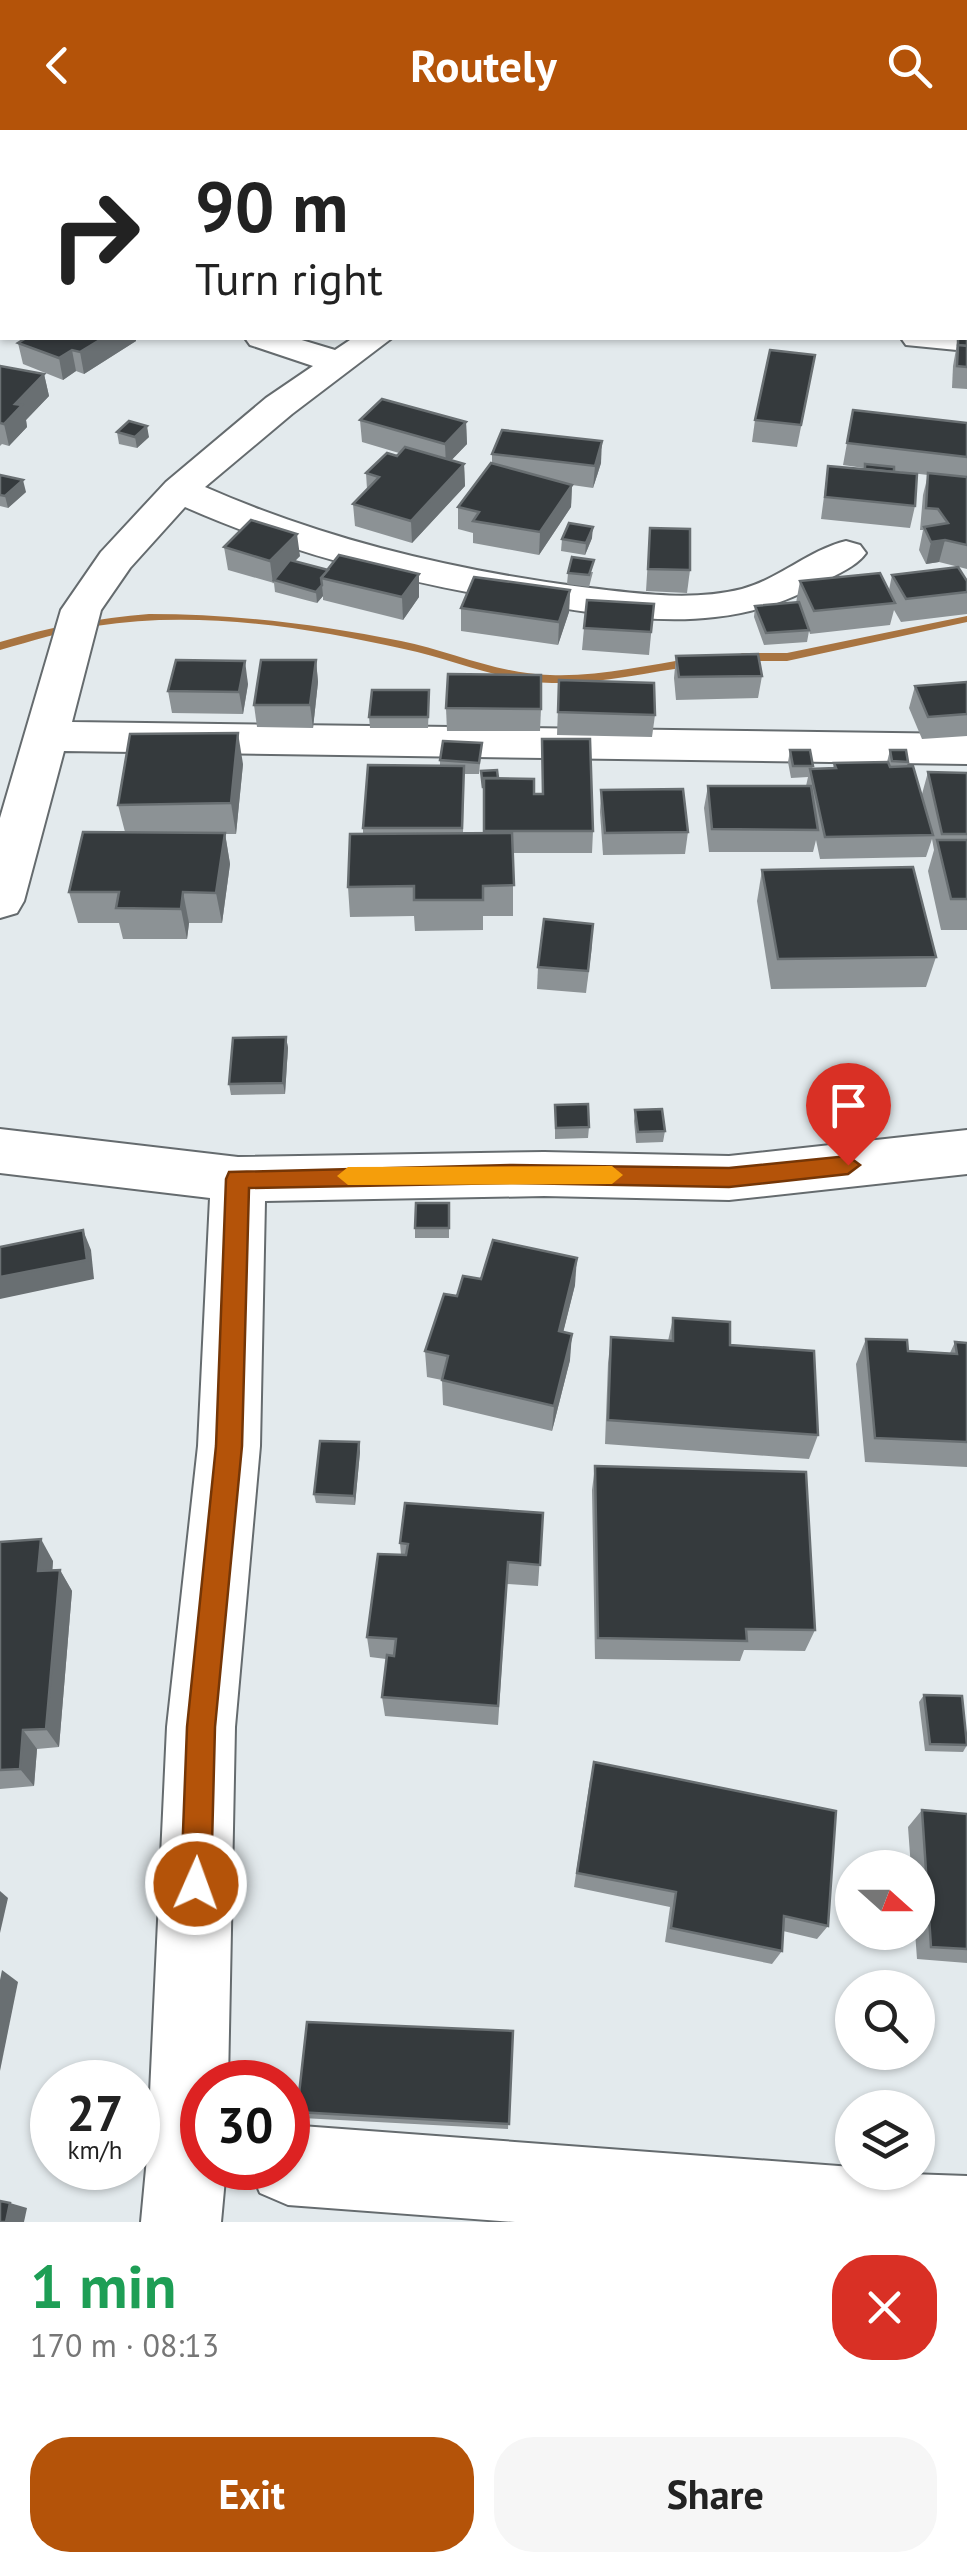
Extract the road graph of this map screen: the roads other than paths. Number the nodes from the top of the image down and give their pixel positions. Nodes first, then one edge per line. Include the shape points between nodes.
1 (268, 340) edge
2 (372, 340) edge
3 (336, 362) junction
4 (180, 490) junction
5 (846, 552) dead end
6 (48, 736) junction
7 (967, 749) edge
8 (0, 901) edge
9 (0, 1151) edge
10 (967, 1152) edge
11 (238, 1179) junction
12 (193, 2060) edge
13 (310, 2167) edge
14 (967, 2216) edge

1 - 3 street
2 - 3 street
3 - 4 street
4 - 5 street via 238,518 409,569 639,607 746,601
4 - 6 street via 115,560 77,627
6 - 7 street
6 - 8 street
9 - 11 street
10 - 11 street via 729,1178
11 - 12 street via 229,1446 201,1727
13 - 14 street

